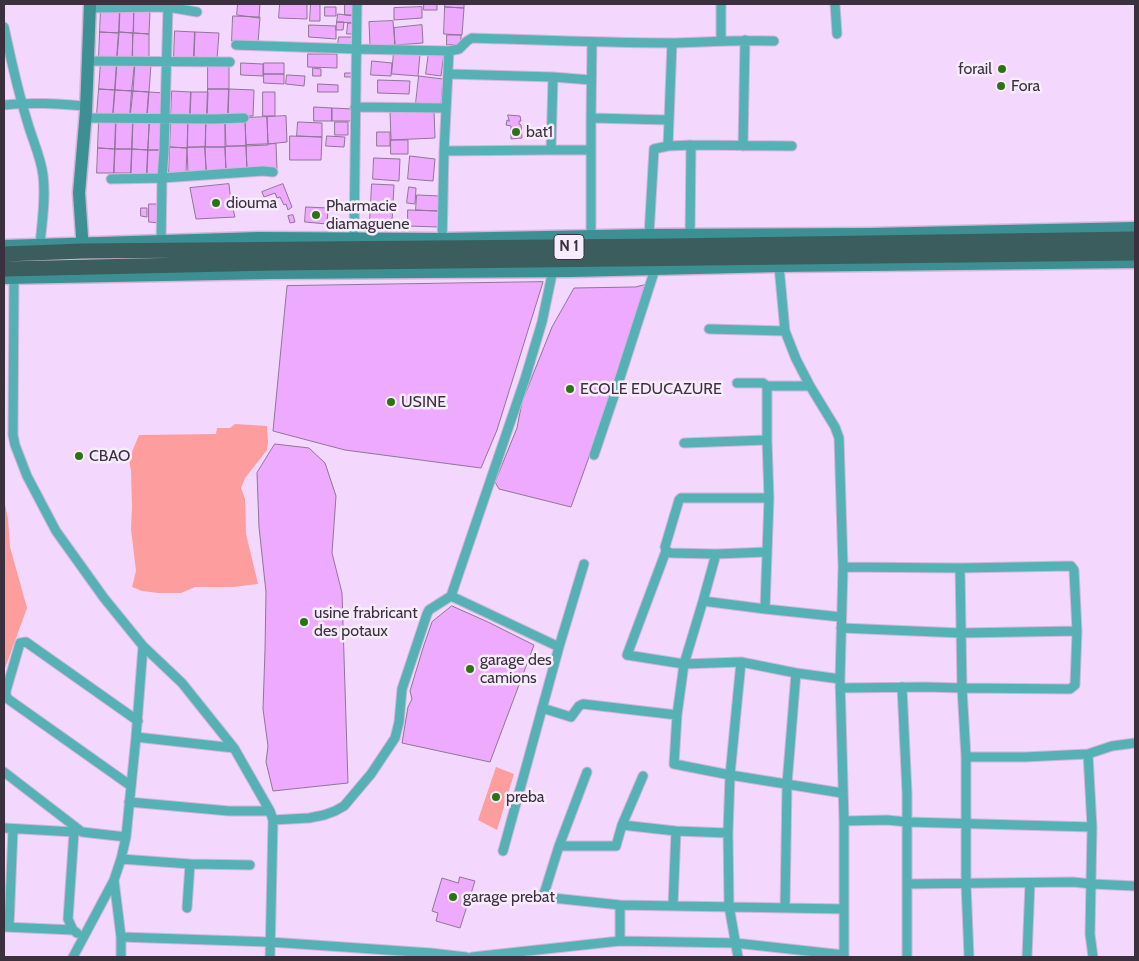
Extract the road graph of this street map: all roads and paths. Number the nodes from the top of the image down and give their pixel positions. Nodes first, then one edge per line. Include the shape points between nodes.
1 (357, 4) edge
2 (721, 4) edge
3 (835, 4) edge
4 (90, 6) edge
5 (168, 7) junction
6 (197, 12) dead end
7 (4, 27) edge
8 (837, 34) dead end
9 (745, 40) junction
10 (721, 41) junction
11 (774, 41) dead end
12 (592, 42) junction
13 (672, 43) junction
14 (236, 45) dead end
15 (356, 49) junction
16 (449, 51) junction
17 (88, 60) junction
18 (166, 62) junction
19 (230, 62) dead end
20 (448, 74) junction
21 (553, 77) junction
22 (591, 80) junction
23 (22, 103) junction
24 (4, 106) edge
25 (356, 107) junction
26 (446, 108) junction
27 (85, 112) junction
28 (244, 118) dead end
29 (590, 118) junction
30 (165, 119) junction
31 (669, 120) junction
32 (691, 145) junction
33 (668, 146) junction
34 (743, 146) junction
35 (792, 146) dead end
36 (551, 150) junction
37 (591, 150) junction
38 (444, 151) junction
39 (273, 172) dead end
40 (162, 178) junction
41 (111, 180) dead end
42 (1135, 228) edge
43 (649, 235) junction
44 (690, 235) junction
45 (591, 236) junction
46 (1135, 238) edge
47 (354, 239) junction
48 (442, 243) junction
49 (40, 244) junction
50 (4, 246) edge
51 (161, 246) junction
52 (1135, 253) edge
53 (4, 254) edge
54 (83, 259) junction
55 (1135, 262) edge
56 (554, 265) junction
57 (779, 266) junction
58 (655, 269) junction
59 (9, 273) edge
60 (709, 329) dead end
61 (785, 331) junction
62 (737, 382) dead end
63 (767, 386) junction
64 (810, 386) junction
65 (767, 440) junction
66 (684, 443) dead end
67 (594, 455) dead end
68 (769, 498) junction
69 (666, 551) junction
70 (767, 552) junction
71 (716, 554) junction
72 (584, 564) dead end
73 (843, 567) junction
74 (960, 568) junction
75 (451, 596) junction
76 (703, 601) junction
77 (765, 609) junction
78 (841, 616) junction
79 (841, 628) junction
80 (1077, 631) junction
81 (961, 633) junction
82 (143, 646) junction
83 (559, 647) junction
84 (741, 662) junction
85 (684, 664) junction
86 (796, 673) junction
87 (840, 684) junction
88 (902, 687) junction
89 (962, 688) junction
90 (542, 708) junction
91 (676, 715) junction
92 (138, 721) junction
93 (136, 737) junction
94 (1135, 744) edge
95 (234, 748) junction
96 (1088, 754) junction
97 (966, 757) junction
98 (4, 772) edge
99 (587, 772) dead end
100 (730, 775) junction
101 (643, 776) dead end
102 (787, 784) junction
103 (131, 786) junction
104 (842, 793) junction
105 (129, 802) junction
106 (270, 810) junction
107 (272, 820) junction
108 (844, 821) junction
109 (907, 822) junction
110 (966, 824) junction
111 (622, 825) junction
112 (1092, 827) junction
113 (8, 828) edge
114 (676, 831) junction
115 (78, 832) junction
116 (728, 833) junction
117 (126, 837) junction
118 (559, 846) junction
119 (503, 850) dead end
120 (121, 859) junction
121 (190, 864) junction
122 (250, 865) dead end
123 (114, 880) junction
124 (1030, 883) junction
125 (908, 884) junction
126 (966, 884) junction
127 (1092, 884) junction
128 (1135, 886) edge
129 (620, 905) junction
130 (673, 905) junction
131 (729, 906) junction
132 (187, 908) dead end
133 (784, 908) junction
134 (844, 909) junction
135 (6, 927) edge
136 (73, 930) junction
137 (121, 937) junction
138 (83, 938) junction
139 (620, 940) junction
140 (270, 942) junction
141 (735, 943) junction
142 (844, 956) edge
143 (73, 957) edge
144 (121, 957) edge
145 (270, 957) edge
146 (466, 957) edge
147 (472, 957) edge
148 (738, 957) edge
149 (908, 957) edge
150 (969, 957) edge
151 (1027, 957) edge
152 (1093, 957) edge

1 - 15 street
2 - 10 street
3 - 8 street
4 - 5 street
4 - 17 street
5 - 6 street
5 - 18 street
7 - 23 street
9 - 10 street
9 - 11 street
9 - 34 street
10 - 13 street
12 - 13 street
12 - 16 street via 472,38 459,50
12 - 22 street
13 - 31 street
14 - 15 street
15 - 16 street
15 - 25 street
16 - 20 street
17 - 18 street
17 - 27 street
18 - 19 street
18 - 30 street
20 - 21 street
20 - 26 street
21 - 22 street
21 - 36 street
22 - 29 street
23 - 24 street
23 - 27 street
23 - 49 street via 42,164 45,188
25 - 26 street
25 - 47 street
26 - 38 street
27 - 30 street
27 - 54 street via 79,194
28 - 30 street
29 - 31 street
29 - 37 street
30 - 40 street
31 - 33 street
32 - 33 street
32 - 34 street
32 - 44 street
33 - 43 street via 653,151
34 - 35 street
36 - 37 street
36 - 38 street
37 - 45 street
38 - 48 street
39 - 40 street
40 - 41 street
40 - 51 street
42 - 44 street
43 - 44 street
43 - 45 street
45 - 48 street
46 - 48 highway, N 1 via 679,246
47 - 48 street
47 - 51 street via 259,238
48 - 51 highway, N 1
49 - 50 street
49 - 54 street
51 - 54 highway, N 1
52 - 56 highway, N 1
53 - 54 highway, N 1
54 - 56 highway, N 1 via 179,270
54 - 59 highway, N 1
55 - 57 street
56 - 58 street
56 - 75 street via 525,379
57 - 58 street
57 - 61 street
58 - 67 street
59 - 82 street via 15,445 27,476 56,531
60 - 61 street
61 - 64 street
62 - 63 street via 764,383
63 - 64 street
63 - 65 street
64 - 73 street via 839,438
65 - 66 street
65 - 68 street
68 - 69 street via 681,498
68 - 70 street
69 - 71 street
69 - 85 street via 627,655
70 - 71 street
70 - 77 street
71 - 76 street
72 - 83 street
73 - 74 street
73 - 78 street
74 - 80 street via 1071,566 1074,570
74 - 81 street
75 - 83 street
75 - 107 street via 427,614 402,689 395,738 371,774 344,806 335,811 309,818
76 - 77 street
76 - 85 street
77 - 78 street
78 - 79 street
79 - 81 street
79 - 87 street
80 - 81 street
80 - 89 street via 1075,685 1070,689
81 - 89 street
82 - 92 street
82 - 95 street via 182,683
83 - 90 street
84 - 85 street
84 - 86 street
84 - 100 street
85 - 91 street
86 - 87 street
86 - 102 street
87 - 88 street
87 - 104 street
88 - 89 street
88 - 109 street
89 - 97 street
90 - 91 street via 571,718 583,704
90 - 119 street
91 - 100 street via 674,764
92 - 93 street
92 - 103 street via 26,642 20,643 6,691 8,699
93 - 95 street
93 - 103 street
94 - 96 street via 1112,746
95 - 106 street
96 - 97 street
96 - 112 street
97 - 110 street
98 - 115 street
99 - 118 street
100 - 102 street
100 - 116 street
101 - 111 street
102 - 104 street
102 - 133 street
103 - 105 street
104 - 108 street
105 - 106 street
105 - 117 street
106 - 107 street
107 - 140 street
108 - 109 street
108 - 134 street
109 - 110 street
109 - 125 street
110 - 112 street
110 - 126 street
111 - 114 street
111 - 118 street via 616,846
112 - 127 street
113 - 115 street
113 - 135 street
114 - 116 street
114 - 130 street
115 - 117 street
115 - 136 street via 68,919
116 - 131 street
117 - 120 street
118 - 129 street via 543,897
120 - 121 street
120 - 123 street
121 - 122 street
121 - 132 street
123 - 137 street
123 - 138 street
124 - 126 street
124 - 127 street
124 - 151 street
125 - 126 street
125 - 149 street
126 - 150 street
127 - 128 street
127 - 152 street via 1090,934
129 - 130 street
129 - 139 street
130 - 131 street
131 - 133 street
131 - 141 street
133 - 134 street
134 - 142 street
135 - 136 street
136 - 138 street
137 - 140 street
137 - 144 street
138 - 143 street
139 - 141 street
139 - 147 street
140 - 145 street
140 - 146 street
141 - 142 street
141 - 148 street

